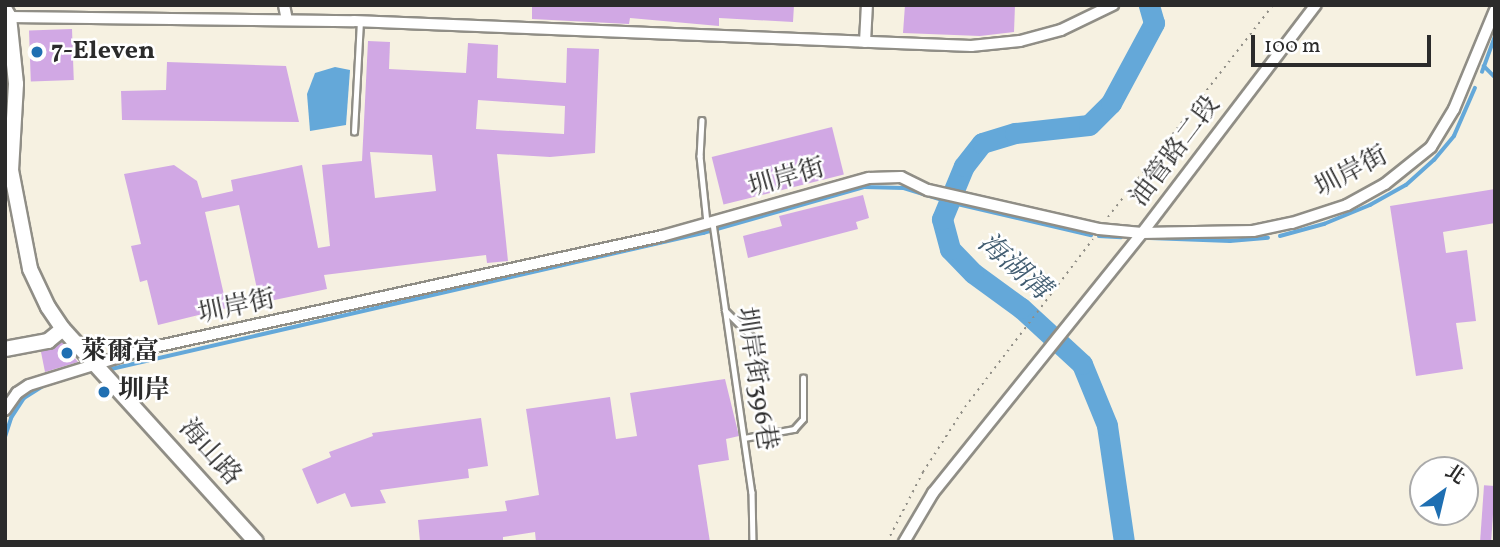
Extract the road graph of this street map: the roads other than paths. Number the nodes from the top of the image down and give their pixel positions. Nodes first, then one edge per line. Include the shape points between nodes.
1 (284, 5) edge
2 (867, 5) edge
3 (1113, 5) edge
4 (1316, 5) edge
5 (1495, 10) edge
6 (7, 14) edge
7 (287, 20) junction
8 (360, 21) junction
9 (866, 42) junction
10 (702, 120) dead end
11 (354, 132) dead end
12 (711, 223) junction
13 (1142, 233) junction
14 (724, 309) junction
15 (62, 329) junction
16 (757, 342) dead end
17 (5, 349) edge
18 (98, 365) junction
19 (803, 379) dead end
20 (5, 410) edge
21 (744, 438) junction
22 (256, 542) edge
23 (753, 542) edge
24 (904, 542) edge

1 - 7 street
2 - 9 street
3 - 9 street via 1061,30 1020,41 971,46
4 - 13 street, 油管路二段
5 - 13 street, 圳岸街 via 1443,130 1431,147 1385,184 1347,205 1253,231
6 - 7 street
6 - 15 main road, 海山路 via 16,84 12,170 22,237 30,269
7 - 8 street
8 - 9 street
8 - 11 lane
10 - 12 lane, 圳岸街396巷 via 700,156
12 - 13 street, 圳岸街 via 869,178 901,177 928,190 973,201 1099,229
12 - 14 lane, 圳岸街396巷
12 - 18 street, 圳岸街 via 145,349
13 - 24 street, 油管路二段 via 933,493
14 - 16 lane
14 - 21 lane, 圳岸街396巷
15 - 17 main road via 48,341
15 - 18 main road, 海山路
18 - 20 street, 圳岸街 via 29,384
18 - 22 main road, 海山路
19 - 21 lane via 803,419 794,429
21 - 23 lane, 圳岸街396巷

